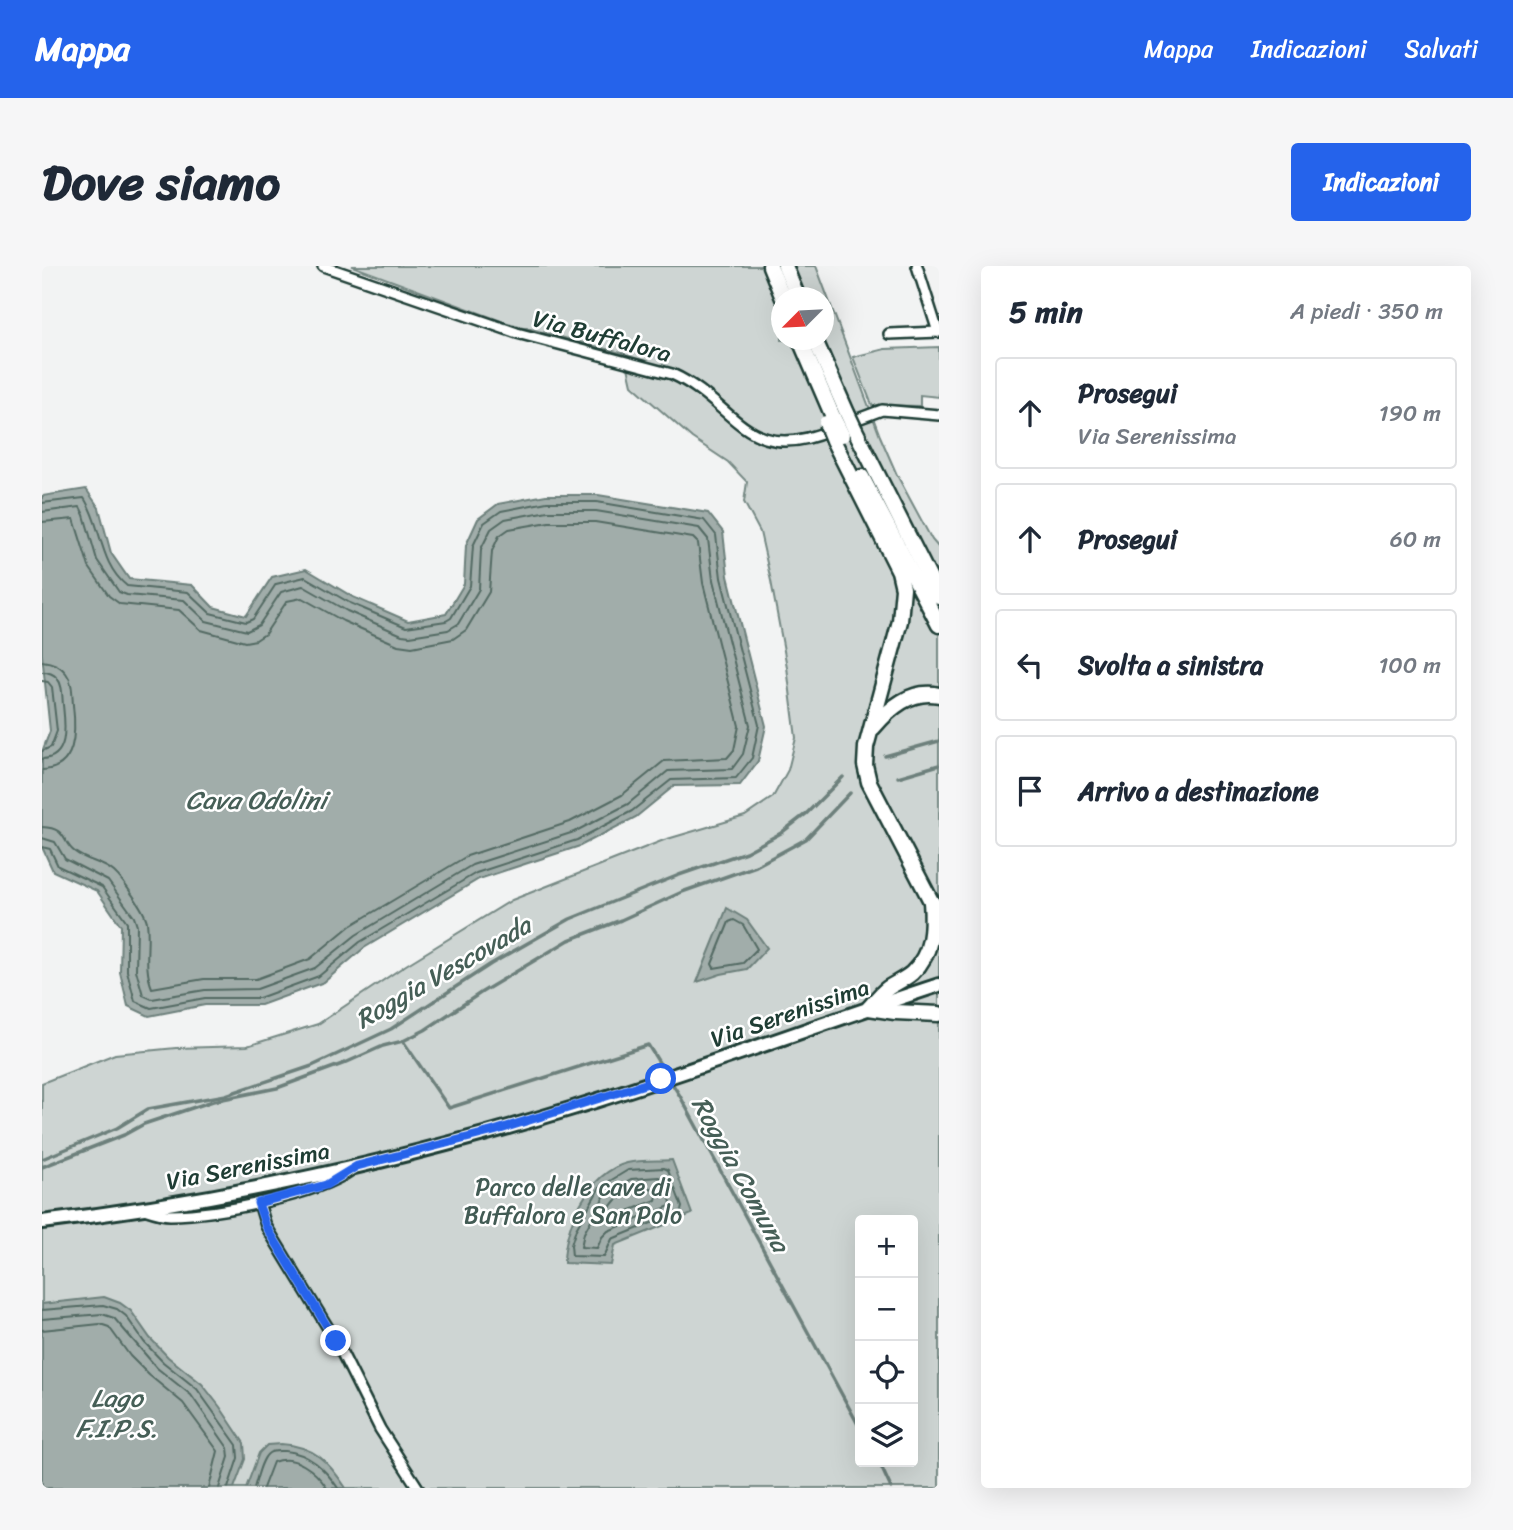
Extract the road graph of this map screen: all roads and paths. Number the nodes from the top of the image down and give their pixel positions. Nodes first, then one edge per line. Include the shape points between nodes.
1 (323, 266) edge
2 (770, 266) edge
3 (785, 266) edge
4 (918, 266) edge
5 (779, 287) edge
6 (794, 287) edge
7 (939, 332) edge
8 (889, 334) dead end
9 (804, 350) edge
10 (818, 350) edge
11 (939, 415) edge
12 (836, 418) junction
13 (843, 435) junction
14 (867, 457) junction
15 (939, 575) edge
16 (939, 597) edge
17 (939, 625) edge
18 (939, 695) edge
19 (870, 732) junction
20 (935, 906) edge
21 (939, 985) edge
22 (869, 1008) junction
23 (939, 1014) edge
24 (357, 1166) junction
25 (258, 1203) junction
26 (141, 1208) junction
27 (42, 1222) edge
28 (418, 1488) edge

1 - 11 street, Via Buffalora via 517,333 672,374 752,433 774,441 811,439 882,410
2 - 5 highway
3 - 6 highway
4 - 7 street
7 - 8 street
9 - 12 highway
10 - 12 highway
12 - 13 highway, bridge
13 - 14 highway
13 - 17 highway
13 - 19 highway via 903,588 900,621
14 - 15 highway via 893,490
14 - 16 highway
18 - 19 highway via 900,702
19 - 20 highway via 865,765 869,782
20 - 22 highway via 930,945 922,960
21 - 22 main road, Via Serenissima
22 - 23 highway
22 - 24 main road, Via Serenissima via 574,1108
24 - 25 street via 326,1185
24 - 26 main road, Via Serenissima
25 - 26 street via 170,1214
25 - 28 street via 266,1226
26 - 27 main road, Via Serenissima

